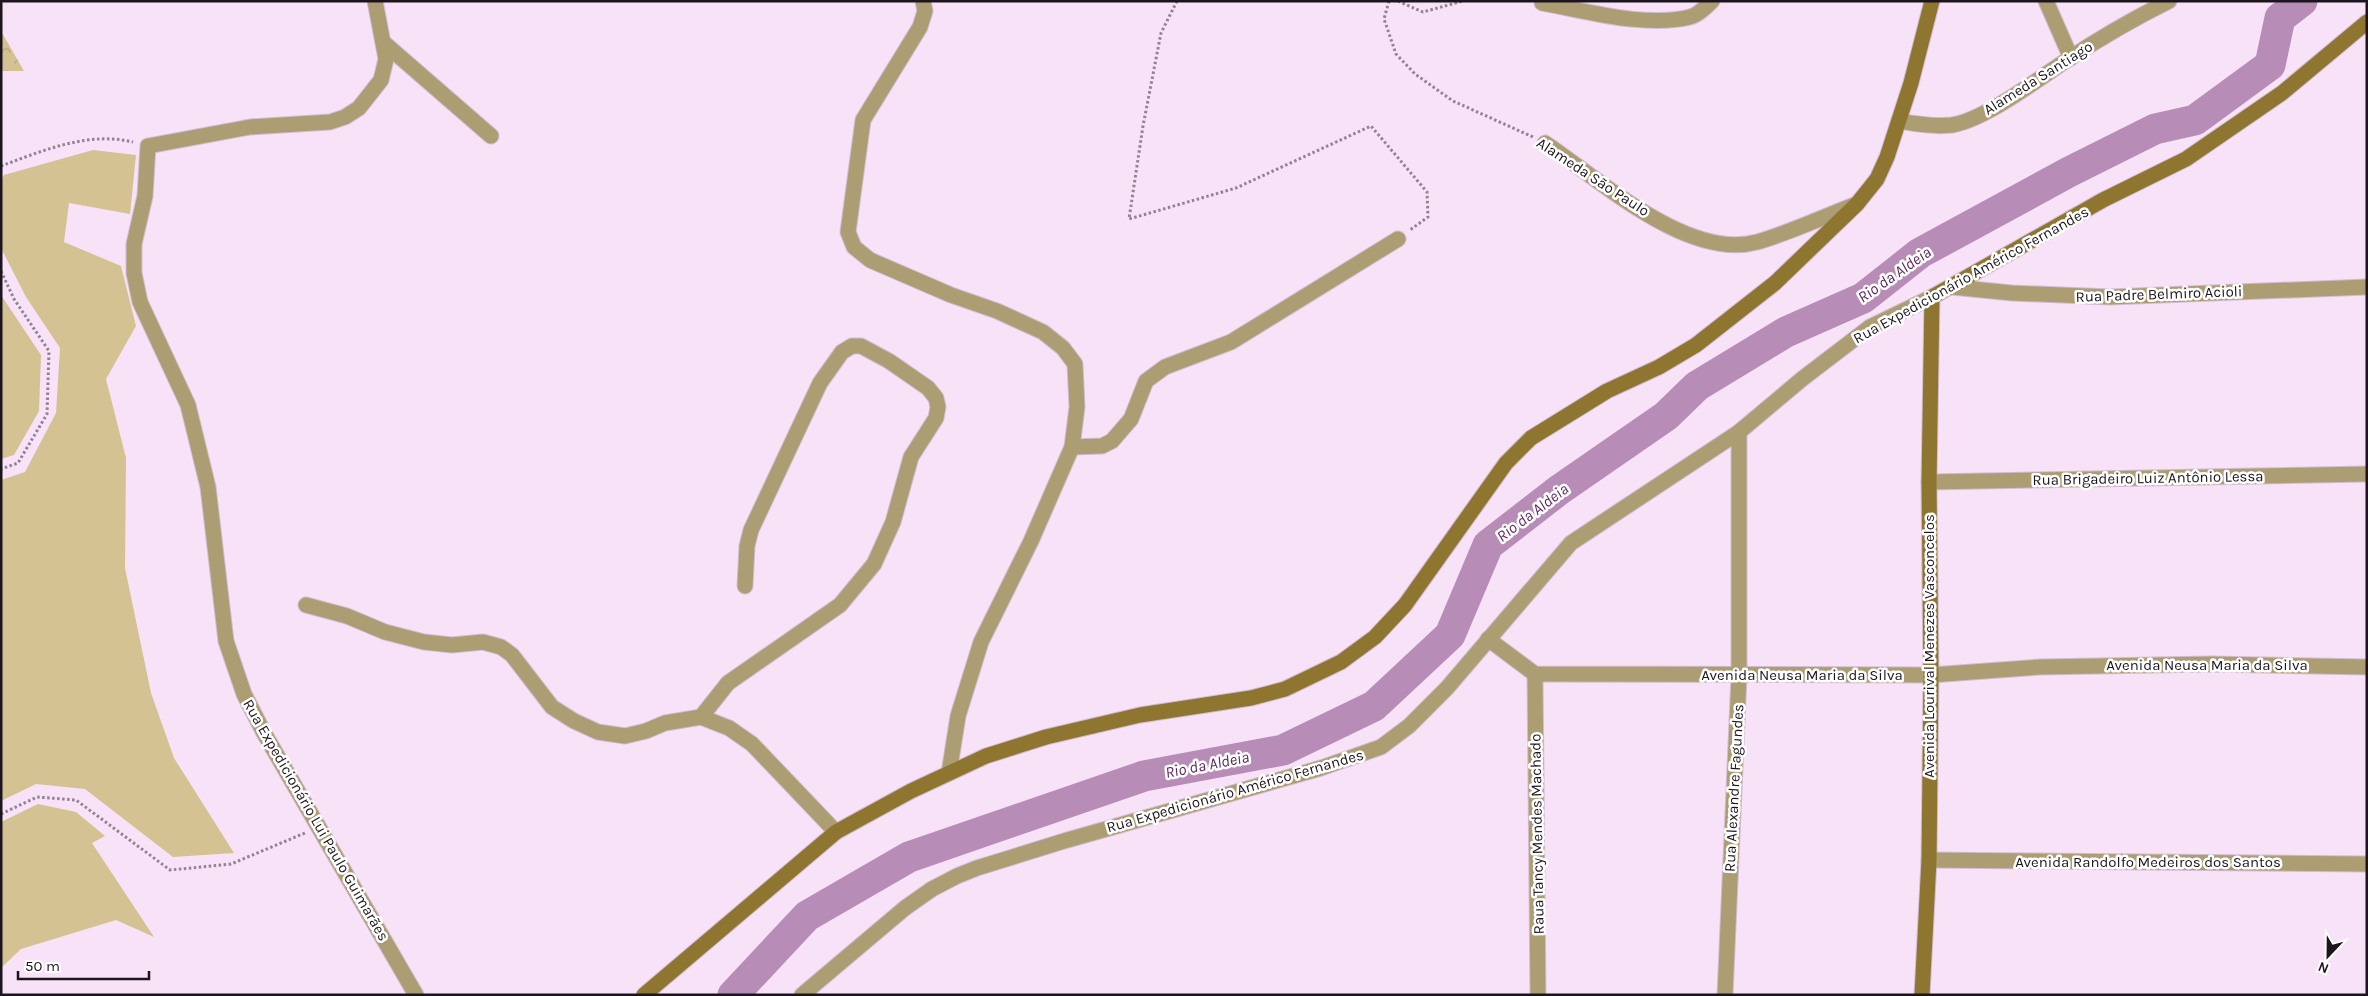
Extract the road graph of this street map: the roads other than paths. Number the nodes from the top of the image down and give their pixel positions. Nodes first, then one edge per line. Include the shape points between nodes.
1 (375, 1) edge
2 (923, 1) edge
3 (1712, 1) edge
4 (1932, 1) edge
5 (2046, 1) edge
6 (2169, 1) edge
7 (1542, 3) dead end
8 (2367, 22) edge
9 (384, 43) junction
10 (2071, 58) junction
11 (1899, 122) junction
12 (491, 136) dead end
13 (1544, 143) road end
14 (1857, 204) junction
15 (1398, 239) road end
16 (1952, 287) junction
17 (2367, 287) edge
18 (1932, 297) junction
19 (1739, 432) junction
20 (1072, 447) junction
21 (2367, 474) edge
22 (1929, 482) junction
23 (745, 586) dead end
24 (306, 605) dead end
25 (1488, 640) junction
26 (2367, 667) edge
27 (1535, 674) junction
28 (1931, 675) junction
29 (1739, 676) junction
30 (701, 717) junction
31 (949, 773) junction
32 (836, 832) junction
33 (1929, 860) junction
34 (2367, 864) edge
35 (416, 995) edge
36 (644, 995) edge
37 (802, 995) edge
38 (1538, 995) edge
39 (1725, 995) edge
40 (1922, 995) edge

1 - 9 street
2 - 20 street via 925,11 920,27 863,120 848,232 854,247 870,260 1035,328 1063,348 1075,364 1077,407
3 - 7 street via 1692,16 1665,20 1622,17
4 - 11 street
5 - 10 street
6 - 10 street, Alameda Santiago via 2136,17
8 - 16 street, Rua Expedicionário Américo Fernandes via 2282,93 2192,155 2104,200
9 - 12 street
9 - 35 street, Rua Expedicionário Lui Paulo Guimarães via 386,60 381,80 359,108 345,117 330,122 250,128 148,146 145,196 134,244 134,273 140,302 188,405 202,455 214,526 226,641 239,680 264,733
10 - 11 street, Alameda Santiago via 1977,116 1953,125
11 - 14 street via 1877,179
13 - 14 street, Alameda São Paulo via 1621,198 1663,223 1704,240 1732,245 1756,242
14 - 31 street via 1775,283 1703,340 1659,367 1607,391 1531,438 1506,463 1406,605 1375,637 1340,662 1285,688 1250,698 1140,715 1046,737 986,756
15 - 20 street via 1231,342 1165,367 1146,381 1131,419 1112,441 1102,446
16 - 17 street, Rua Padre Belmiro Acioli via 2074,296
16 - 18 street, Rua Expedicionário Américo Fernandes
18 - 19 street, Rua Expedicionário Américo Fernandes via 1870,327
18 - 22 street, Avenida Lourival Menezes Vasconcelos
19 - 25 street, Rua Expedicionário Américo Fernandes via 1571,543
19 - 29 street, Rua Alexandre Fagundes
20 - 31 street via 1031,541 981,642 958,716
21 - 22 street, Rua Brigadeiro Luiz Antônio Lessa
22 - 28 street, Avenida Lourival Menezes Vasconcelos
23 - 30 street via 751,530 820,383 842,352 852,346 861,346 928,388 936,398 936,418 912,457 893,522 874,564 840,605 728,683
24 - 30 street via 424,642 452,645 482,642 501,647 512,655 552,707 598,732 625,736 665,722
25 - 27 street
25 - 37 street, Rua Expedicionário Américo Fernandes via 1409,726 1381,746 1312,771 1064,841 957,876 905,908
26 - 28 street, Avenida Neusa Maria da Silva via 2212,664 2040,667
27 - 29 street, Avenida Neusa Maria da Silva
27 - 38 street, Raua Tancy Mendes Machado
28 - 29 street, Avenida Neusa Maria da Silva
28 - 33 street, Avenida Lourival Menezes Vasconcelos
29 - 39 street, Rua Alexandre Fagundes
30 - 32 street via 729,728 752,744
31 - 32 street
32 - 36 street
33 - 34 street, Avenida Randolfo Medeiros dos Santos
33 - 40 street, Avenida Lourival Menezes Vasconcelos

